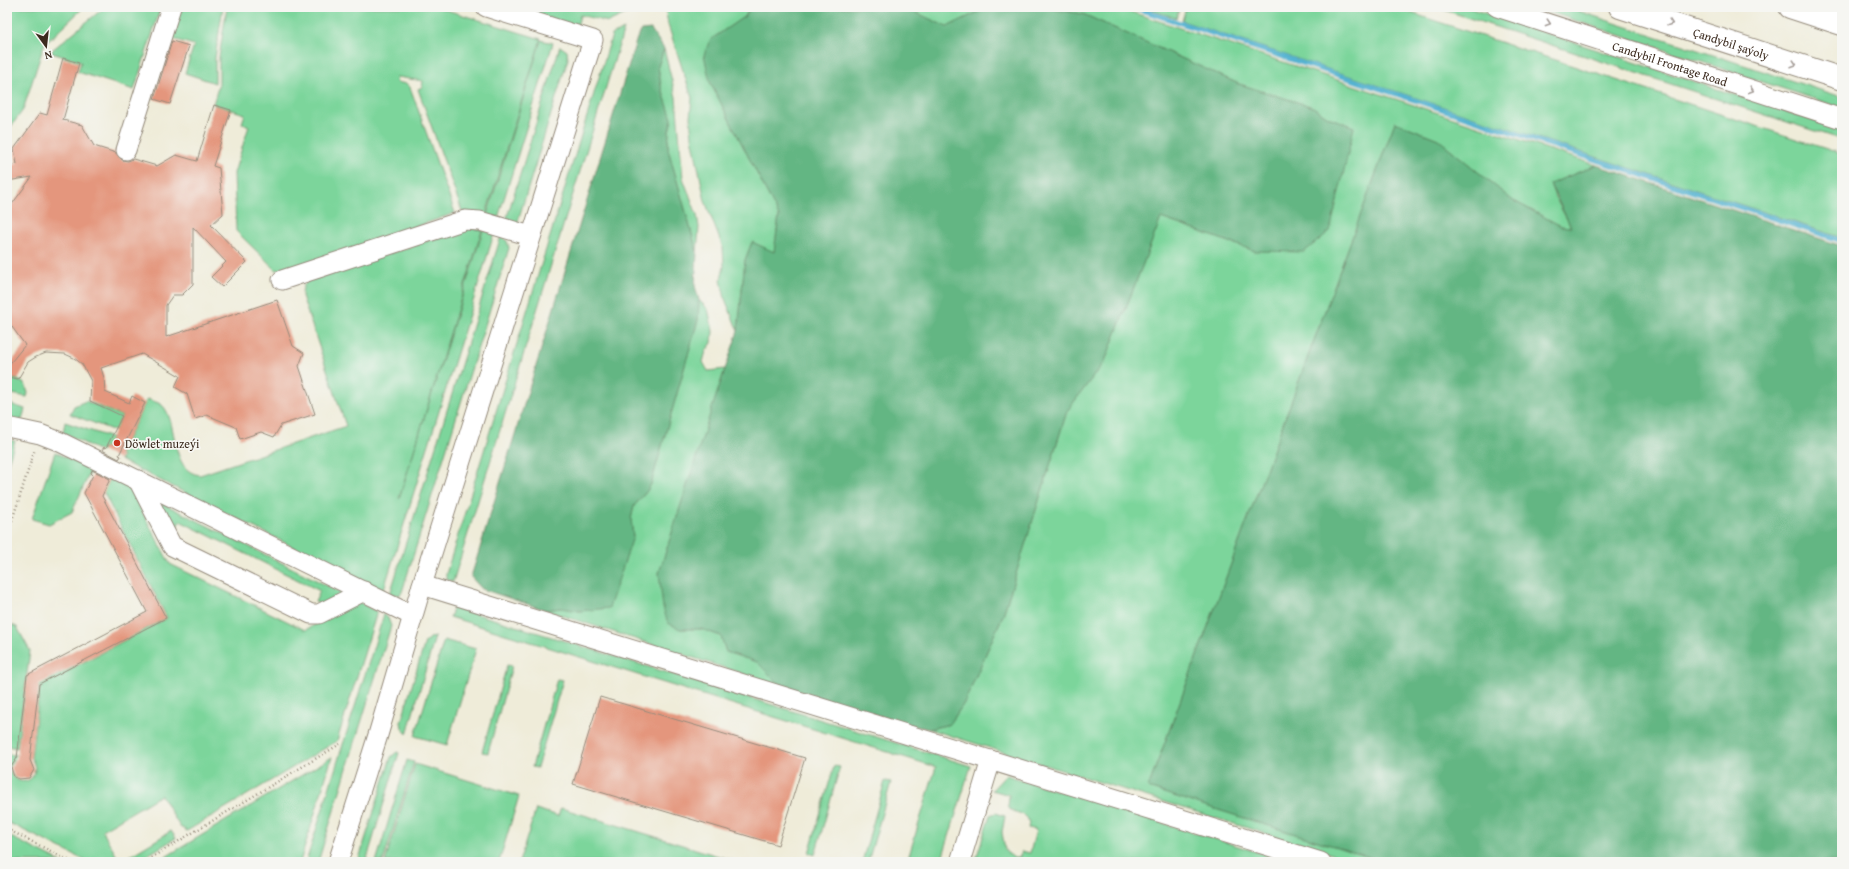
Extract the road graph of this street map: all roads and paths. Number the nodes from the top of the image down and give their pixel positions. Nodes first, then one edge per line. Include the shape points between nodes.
1 (171, 7) edge
2 (486, 7) edge
3 (1497, 7) edge
4 (1620, 7) edge
5 (1790, 7) edge
6 (1842, 24) edge
7 (1842, 79) edge
8 (1842, 119) edge
9 (126, 150) dead end
10 (531, 236) junction
11 (282, 280) dead end
12 (7, 427) edge
13 (40, 434) junction
14 (138, 480) junction
15 (7, 536) edge
16 (422, 585) junction
17 (364, 591) junction
18 (413, 616) junction
19 (340, 744) dead end
20 (991, 760) junction
21 (7, 829) edge
22 (72, 862) edge
23 (144, 862) edge
24 (338, 862) edge
25 (960, 862) edge
26 (1321, 862) edge

1 - 9 street
2 - 10 street via 593,40
3 -> 8 street, Candybil Frontage Road
4 -> 7 main road, Çandybil şaýoly
5 - 6 main road
10 - 11 street via 480,221 465,220
10 - 16 street
12 - 13 street
13 - 14 street via 58,440
13 - 15 path
14 - 17 street
14 - 17 street via 172,546 311,614 319,614
16 - 18 street
16 - 20 street
17 - 18 street
18 - 24 street
19 - 23 path
20 - 25 street
20 - 26 street
21 - 22 path

